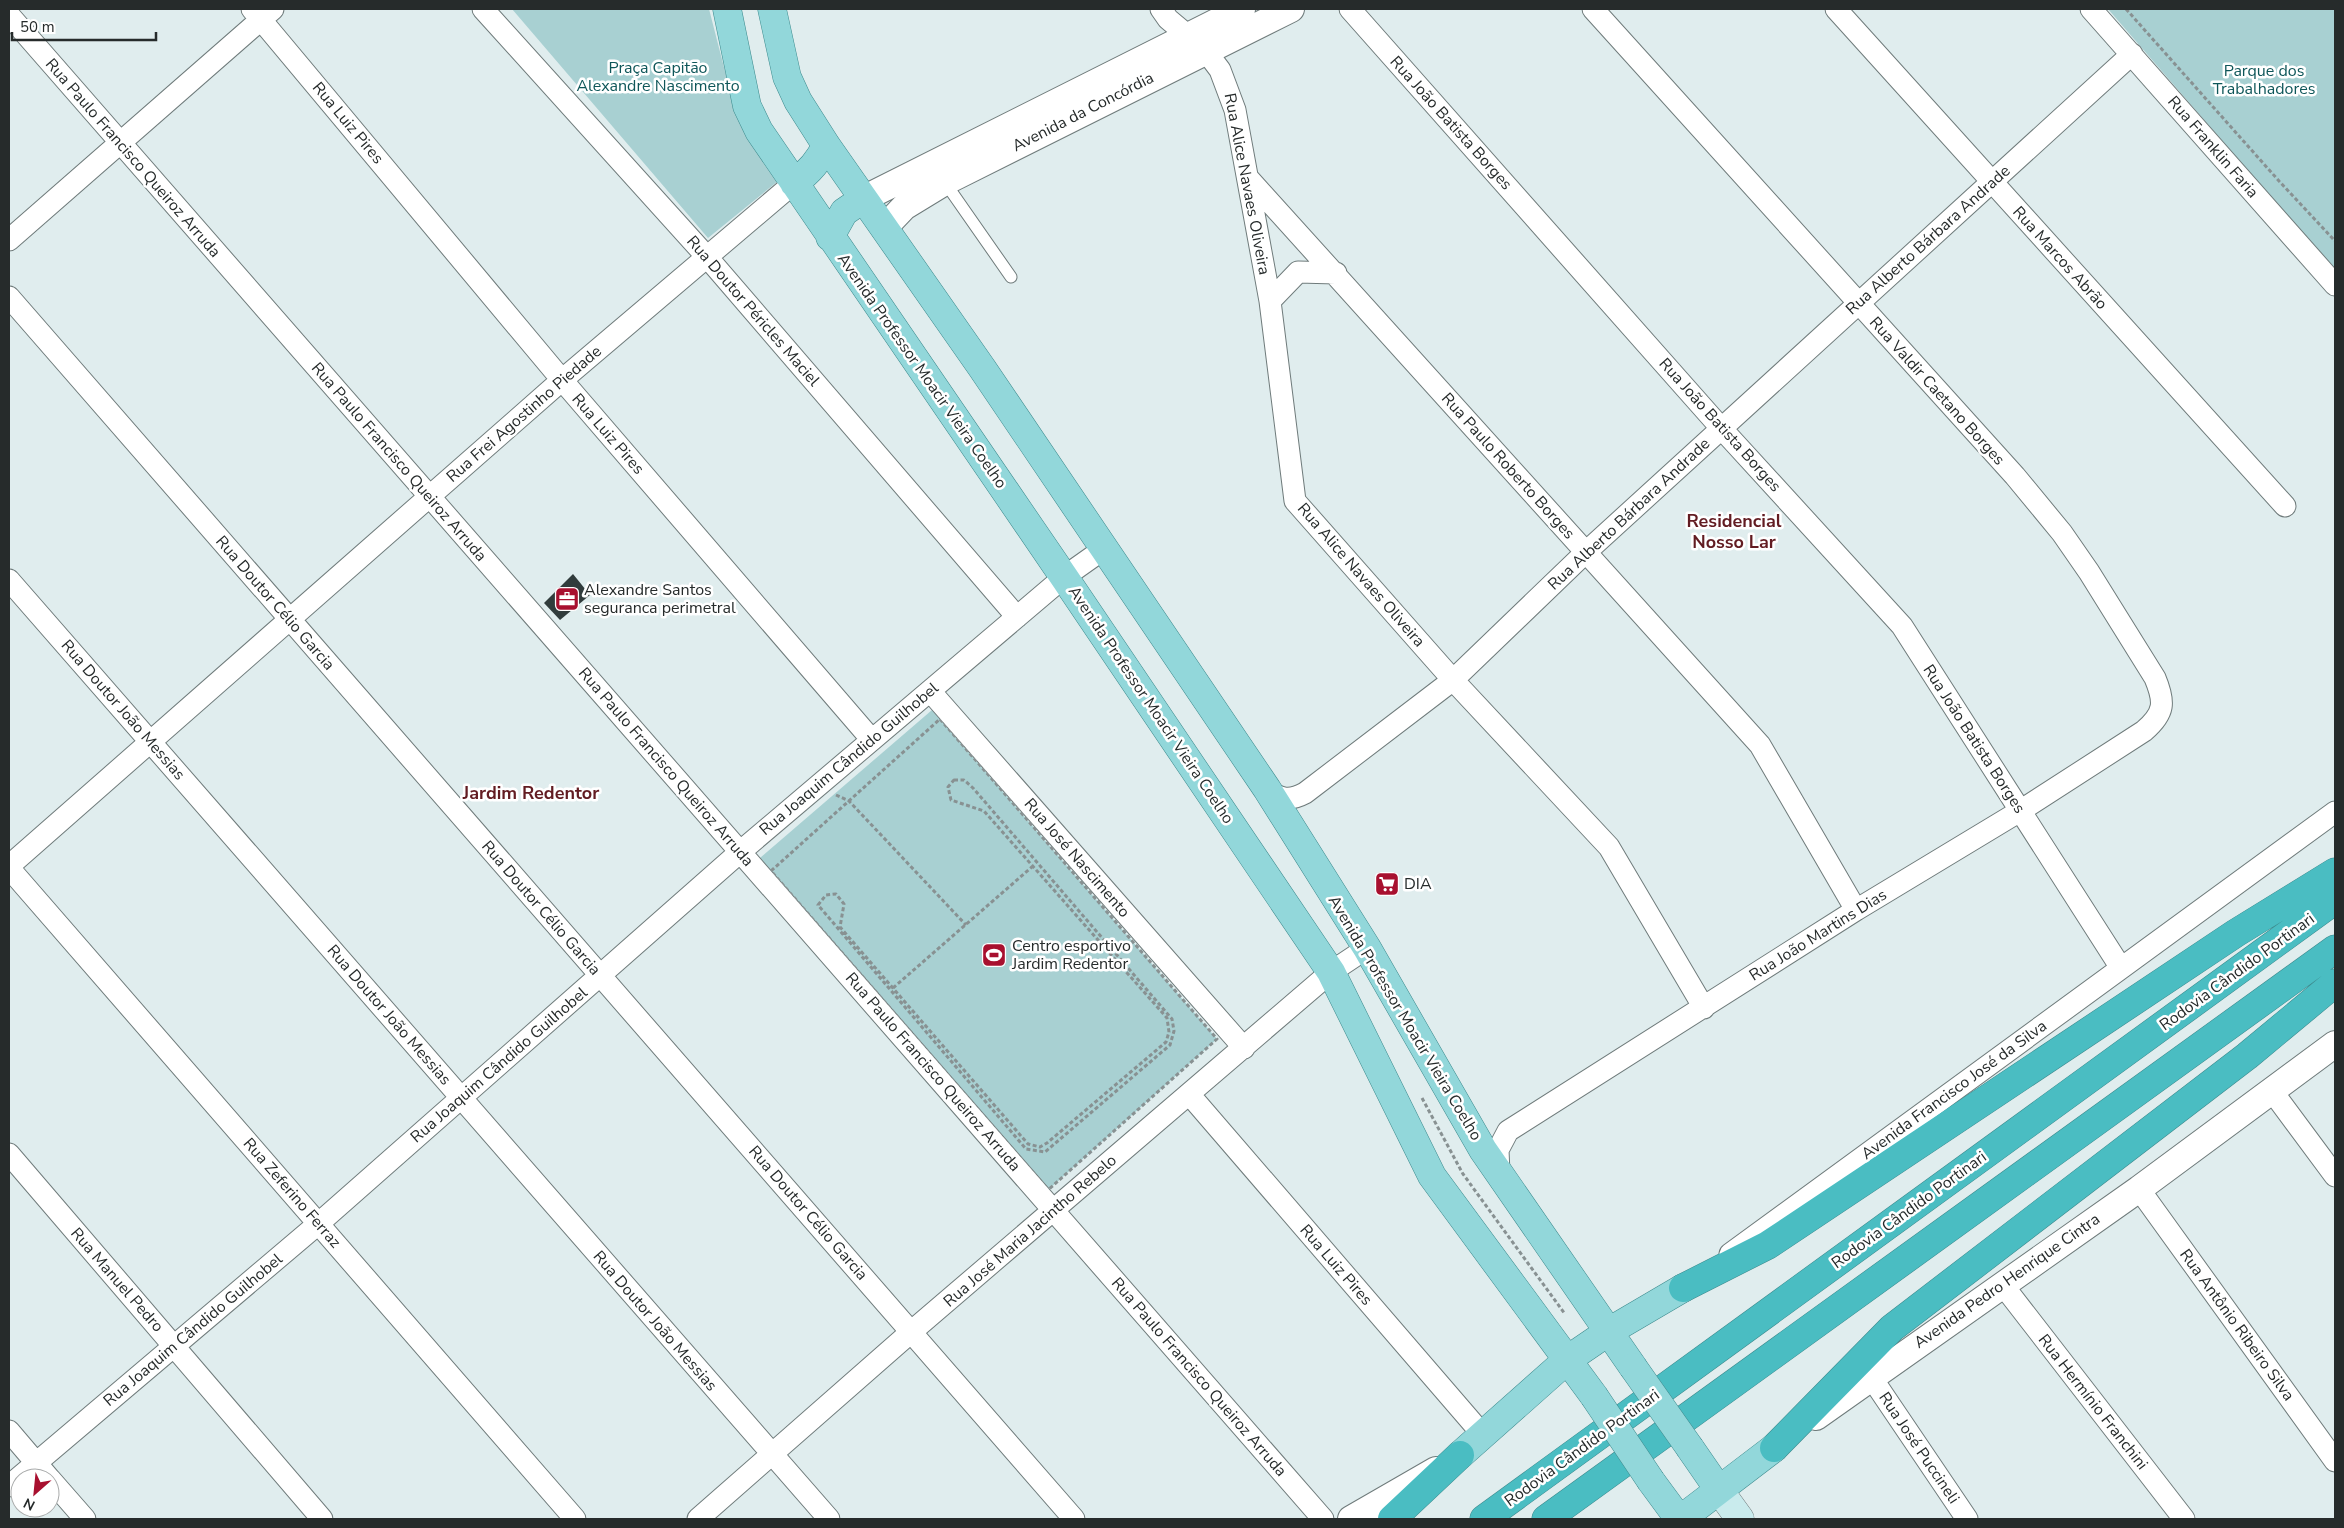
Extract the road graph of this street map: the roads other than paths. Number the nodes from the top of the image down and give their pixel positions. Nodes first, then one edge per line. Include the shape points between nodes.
1 (483, 9) edge
2 (727, 9) edge
3 (772, 9) edge
4 (1161, 9) edge
5 (1242, 9) edge
6 (1291, 9) edge
7 (1350, 9) edge
8 (1593, 9) edge
9 (1836, 9) edge
10 (2090, 9) edge
11 (262, 12) edge
12 (9, 16) edge
13 (1196, 43) junction
14 (2132, 54) junction
15 (119, 142) junction
16 (826, 145) junction
17 (939, 173) junction
18 (1248, 178) junction
19 (1992, 182) junction
20 (794, 183) junction
21 (863, 199) junction
22 (884, 228) junction
23 (830, 236) junction
24 (9, 240) edge
25 (707, 257) junction
26 (1336, 273) junction
27 (1011, 277) dead end
28 (2335, 285) edge
29 (9, 297) edge
30 (1270, 300) junction
31 (1858, 304) junction
32 (562, 380) junction
33 (1721, 428) junction
34 (429, 497) junction
35 (2285, 506) dead end
36 (1105, 548) junction
37 (1585, 552) junction
38 (1064, 577) junction
39 (9, 580) edge
40 (1017, 617) junction
41 (289, 619) junction
42 (1453, 680) junction
43 (930, 691) junction
44 (2161, 710) joint
45 (872, 740) junction
46 (151, 743) junction
47 (1267, 789) junction
48 (2020, 811) junction
49 (2335, 812) edge
50 (740, 852) junction
51 (9, 867) edge
52 (2335, 872) edge
53 (2335, 900) edge
54 (1856, 910) junction
55 (1367, 948) junction
56 (2335, 950) edge
57 (2122, 968) junction
58 (1331, 972) junction
59 (601, 977) junction
60 (2335, 983) edge
61 (1704, 1008) junction
62 (2335, 1044) edge
63 (1244, 1048) junction
64 (2272, 1091) junction
65 (1189, 1094) junction
66 (461, 1098) junction
67 (9, 1154) edge
68 (1499, 1173) junction
69 (2335, 1176) edge
70 (2139, 1189) junction
71 (1054, 1211) junction
72 (318, 1224) junction
73 (2002, 1284) junction
74 (1683, 1288) junction
75 (911, 1332) junction
76 (1608, 1332) junction
77 (173, 1346) junction
78 (1567, 1360) junction
79 (1867, 1366) junction
80 (9, 1431) edge
81 (1483, 1435) junction
82 (1774, 1448) joint
83 (772, 1454) junction
84 (1460, 1455) junction
85 (2335, 1462) edge
86 (41, 1468) edge
87 (50, 1468) edge
88 (60, 1490) edge
89 (1719, 1490) junction
90 (85, 1519) edge
91 (322, 1519) edge
92 (575, 1519) edge
93 (698, 1519) edge
94 (829, 1519) edge
95 (1074, 1519) edge
96 (1323, 1519) edge
97 (1351, 1519) edge
98 (1392, 1519) edge
99 (1484, 1519) edge
100 (1546, 1519) edge
101 (1680, 1519) edge
102 (1740, 1519) edge
103 (1967, 1519) edge
104 (2184, 1519) edge

1 - 25 street, Rua Doutor Péricles Maciel
2 - 20 main road, Avenida Professor Moacir Vieira Coelho via 747,106 759,131
3 - 16 main road, Avenida Professor Moacir Vieira Coelho via 787,77
4 - 13 street, Rua Alice Navaes Oliveira
5 - 13 street, Avenida da Concórdia
6 - 13 street, Avenida da Concórdia
7 - 33 street, Rua João Batista Borges
8 - 31 street, Rua Valdir Caetano Borges
9 - 19 street, Rua Marcos Abrão
10 - 14 street, Rua Franklin Faria
11 - 15 street
11 - 32 street, Rua Luiz Pires
12 - 15 street, Rua Paulo Francisco Queiroz Arruda
13 - 17 street, Avenida da Concórdia
13 - 18 street, Rua Alice Navaes Oliveira via 1220,70 1228,87
14 - 19 street, Rua Alberto Bárbara Andrade
14 - 28 street, Rua Franklin Faria
15 - 24 street
15 - 34 street, Rua Paulo Francisco Queiroz Arruda
16 - 20 main road via 814,166
16 - 21 main road, Avenida Professor Moacir Vieira Coelho
17 - 21 street, Avenida da Concórdia
17 - 22 street, Avenida da Concórdia
17 - 27 lane
18 - 26 street, Rua Paulo Roberto Borges
18 - 30 street, Rua Alice Navaes Oliveira
19 - 31 street, Rua Alberto Bárbara Andrade
19 - 35 street, Rua Marcos Abrão
20 - 23 main road, Avenida Professor Moacir Vieira Coelho
20 - 25 street, Rua Frei Agostinho Piedade
21 - 22 main road, Avenida Professor Moacir Vieira Coelho
21 - 23 main road via 844,212
22 - 36 main road, Avenida Professor Moacir Vieira Coelho
23 - 38 main road, Avenida Professor Moacir Vieira Coelho
25 - 32 street, Rua Frei Agostinho Piedade
25 - 40 street, Rua Doutor Péricles Maciel
26 - 30 street via 1298,272
26 - 37 street, Rua Paulo Roberto Borges
29 - 41 street, Rua Doutor Célio Garcia
30 - 42 street, Rua Alice Navaes Oliveira via 1295,501
31 - 33 street, Rua Alberto Bárbara Andrade
31 - 44 street, Rua Valdir Caetano Borges via 2062,533 2155,678 2162,695
32 - 34 street, Rua Frei Agostinho Piedade
32 - 45 street, Rua Luiz Pires
33 - 37 street, Rua Alberto Bárbara Andrade
33 - 48 street, Rua João Batista Borges via 1902,626
34 - 41 street, Rua Frei Agostinho Piedade
34 - 50 street, Rua Paulo Francisco Queiroz Arruda
36 - 38 street, Rua Joaquim Cândido Guilhobel
36 - 47 main road, Avenida Professor Moacir Vieira Coelho
37 - 42 street, Rua Alberto Bárbara Andrade
37 - 54 street, Rua Paulo Roberto Borges via 1760,745
38 - 40 street, Rua Joaquim Cândido Guilhobel
38 - 58 main road, Avenida Professor Moacir Vieira Coelho
39 - 46 street, Rua Doutor João Messias
40 - 43 street, Rua Joaquim Cândido Guilhobel
41 - 46 street, Rua Frei Agostinho Piedade
41 - 59 street, Rua Doutor Célio Garcia
42 - 47 street, Rua Alberto Bárbara Andrade via 1305,793 1285,799
42 - 61 street, Rua Alice Navaes Oliveira via 1609,847
43 - 45 street, Rua Joaquim Cândido Guilhobel
43 - 63 street, Rua José Nascimento
44 - 48 street, Rua João Martins Dias via 2155,722 2144,731
45 - 50 street, Rua Joaquim Cândido Guilhobel
46 - 51 street, Rua Frei Agostinho Piedade
46 - 66 street, Rua Doutor João Messias
47 - 55 main road, Avenida Professor Moacir Vieira Coelho
48 - 54 street, Rua João Martins Dias
48 - 57 street, Rua João Batista Borges
49 - 57 street, Avenida Francisco José da Silva
50 - 59 street, Rua Joaquim Cândido Guilhobel
50 - 71 street, Rua Paulo Francisco Queiroz Arruda
51 - 72 street, Rua Zeferino Ferraz
52 - 74 highway via 2236,933 1768,1245
53 - 99 highway, Rodovia Cândido Portinari
54 - 61 street, Rua João Martins Dias
55 - 58 street, Rua José Maria Jacintho Rebelo
55 - 68 main road, Avenida Professor Moacir Vieira Coelho
56 - 100 highway
57 - 74 street, Avenida Francisco José da Silva
58 - 63 street, Rua José Maria Jacintho Rebelo
58 - 78 main road, Avenida Professor Moacir Vieira Coelho via 1432,1176
59 - 66 street, Rua Joaquim Cândido Guilhobel
59 - 75 street, Rua Doutor Célio Garcia
60 - 79 highway via 2247,1056 1892,1328
61 - 68 street, Rua João Martins Dias via 1508,1131 1498,1150
62 - 64 street, Avenida Pedro Henrique Cintra
63 - 65 street, Rua José Maria Jacintho Rebelo
64 - 69 street
64 - 70 street, Avenida Pedro Henrique Cintra
65 - 71 street, Rua José Maria Jacintho Rebelo
65 - 81 street, Rua Luiz Pires
66 - 72 street, Rua Joaquim Cândido Guilhobel
66 - 83 street, Rua Doutor João Messias
67 - 77 street, Rua Manuel Pedro
68 - 76 main road, Avenida Professor Moacir Vieira Coelho
70 - 73 street, Avenida Pedro Henrique Cintra
70 - 85 street, Rua Antônio Ribeiro Silva
71 - 75 street, Rua José Maria Jacintho Rebelo
71 - 96 street, Rua Paulo Francisco Queiroz Arruda
72 - 77 street, Rua Joaquim Cândido Guilhobel
72 - 92 street, Rua Zeferino Ferraz
73 - 79 street, Avenida Pedro Henrique Cintra
73 - 104 street, Rua Hermínio Franchini
74 - 76 main road, Avenida Francisco José da Silva
75 - 83 street, Rua José Maria Jacintho Rebelo
75 - 95 street, Rua Doutor Célio Garcia
76 - 78 main road, Avenida Francisco José da Silva
76 - 89 main road, Avenida Professor Moacir Vieira Coelho, bridge
77 - 87 street, Rua Joaquim Cândido Guilhobel
77 - 91 street, Rua Manuel Pedro
78 - 81 main road, Avenida Francisco José da Silva
78 - 101 main road, Avenida Professor Moacir Vieira Coelho, bridge
79 - 82 highway
79 - 103 street, Rua José Puccineli
80 - 86 street
81 - 84 main road, Avenida Francisco José da Silva
82 - 89 main road
83 - 93 street, Rua José Maria Jacintho Rebelo
83 - 94 street, Rua Doutor João Messias
84 - 97 street
84 - 98 highway
88 - 90 street
89 - 101 main road
89 - 102 main road

